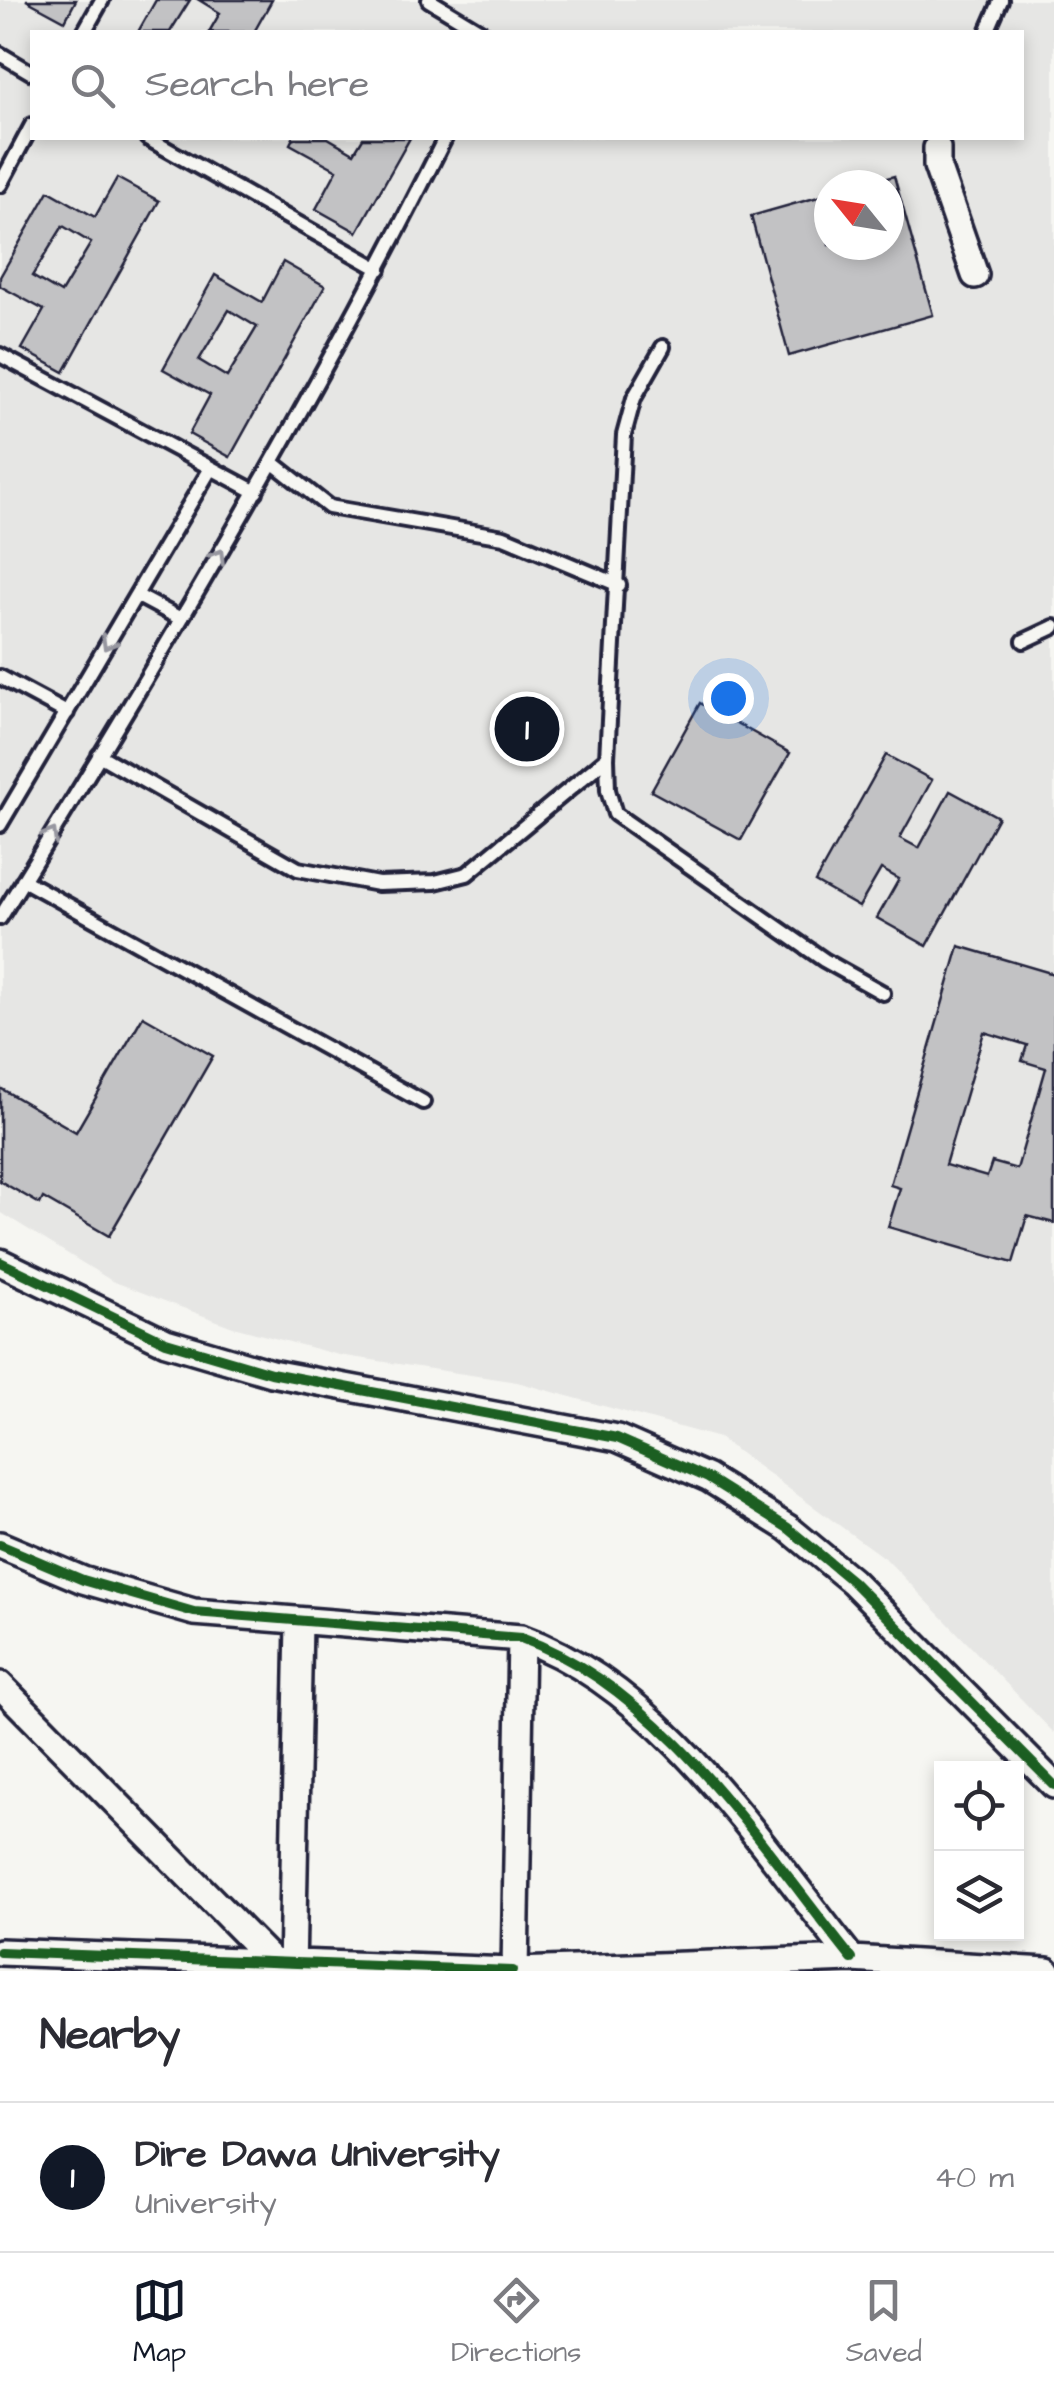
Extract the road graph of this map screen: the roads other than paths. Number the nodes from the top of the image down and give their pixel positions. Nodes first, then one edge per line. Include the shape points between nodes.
1 (102, 0) edge
2 (429, 0) edge
3 (1001, 0) edge
4 (85, 30) edge
5 (479, 30) edge
6 (987, 30) edge
7 (0, 54) edge
8 (30, 72) edge
9 (30, 130) edge
10 (151, 140) edge
11 (443, 140) edge
12 (938, 143) edge
13 (0, 184) edge
14 (379, 269) junction
15 (974, 275) dead end
16 (663, 347) dead end
17 (0, 355) edge
18 (272, 462) junction
19 (210, 468) junction
20 (256, 492) junction
21 (619, 585) junction
22 (136, 595) junction
23 (180, 619) junction
24 (1054, 628) edge
25 (1024, 641) dead end
26 (0, 677) edge
27 (67, 713) junction
28 (99, 754) junction
29 (608, 758) junction
30 (0, 825) edge
31 (23, 880) junction
32 (0, 918) edge
33 (883, 992) dead end
34 (423, 1102) dead end
35 (0, 1262) edge
36 (0, 1545) edge
37 (299, 1623) junction
38 (521, 1638) junction
39 (0, 1685) edge
40 (1054, 1785) edge
41 (0, 1952) edge
42 (852, 1959) junction
43 (70, 1962) edge
44 (286, 1967) edge
45 (515, 1971) edge
46 (1047, 1971) edge

1 - 4 lane
2 - 5 lane
3 - 6 lane
7 - 8 lane
9 - 13 lane
10 - 14 lane
11 - 14 lane
12 - 15 street via 937,166
14 - 18 lane
16 - 21 lane via 634,398 624,435
17 - 19 lane
18 - 20 lane
18 - 21 lane via 329,507 504,537
19 - 20 lane
19 - 22 lane
23 -> 20 lane
21 - 29 lane
22 - 23 lane
22 -> 27 lane
23 - 28 lane
24 - 25 lane
26 - 27 lane
27 - 30 lane
28 - 29 lane via 298,870 378,884 467,874
31 -> 28 lane
29 - 33 lane via 615,814 824,960
31 - 32 lane
31 - 34 lane
35 - 40 street via 166,1342 272,1372 616,1438 708,1478 788,1528 852,1581
36 - 37 street via 83,1580 194,1612
37 - 38 street
37 - 44 street
38 - 42 street via 594,1671 690,1758
38 - 45 street
39 - 44 street
41 - 43 street
42 - 45 street
42 - 46 street
43 - 44 street
44 - 45 street

